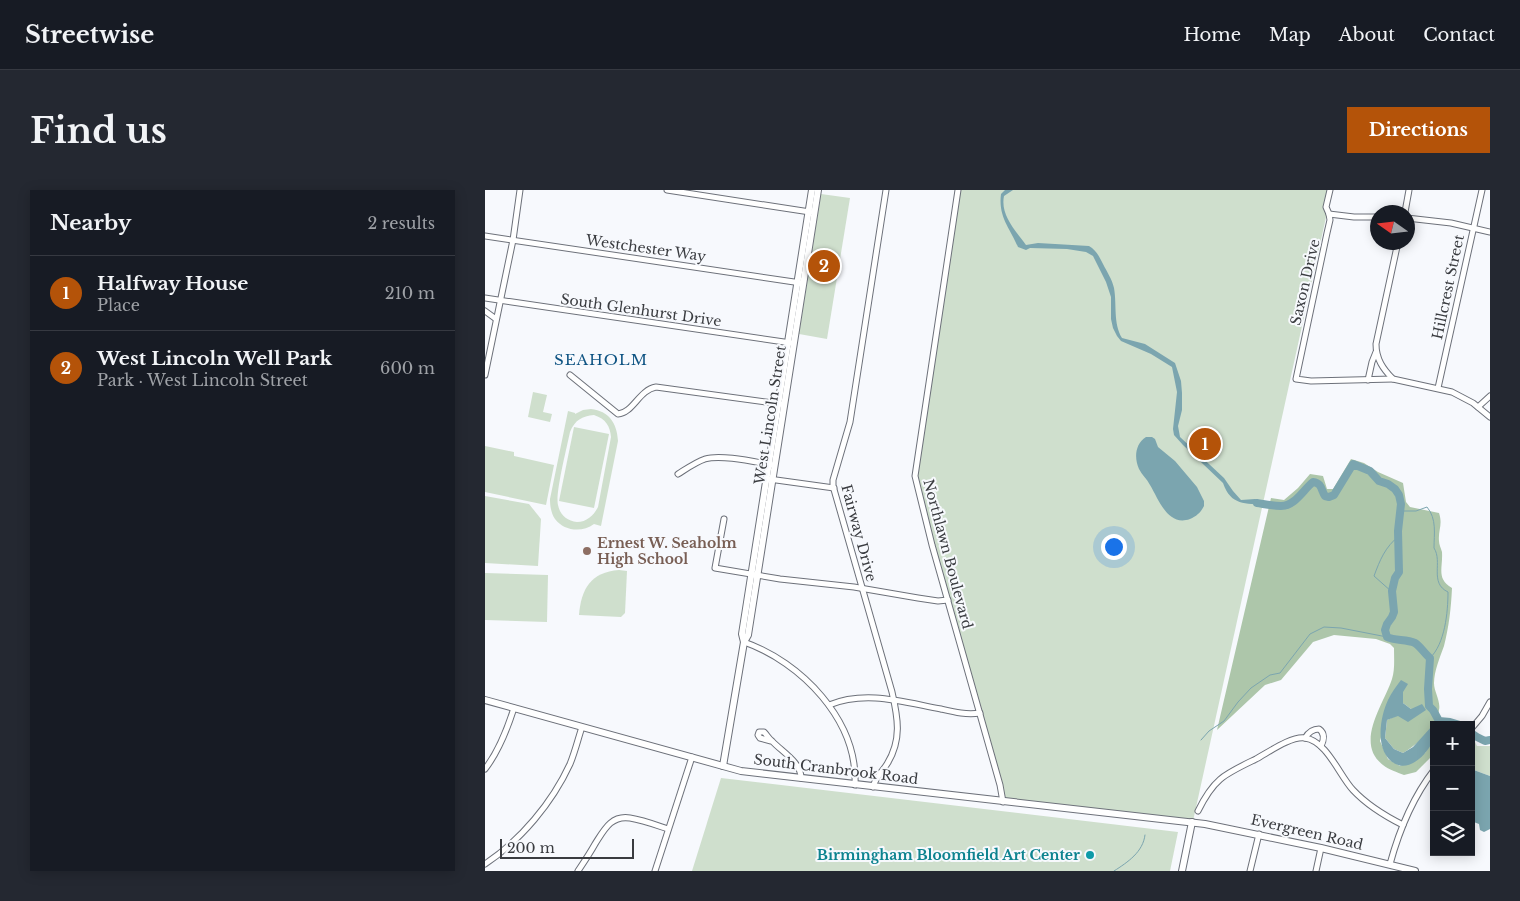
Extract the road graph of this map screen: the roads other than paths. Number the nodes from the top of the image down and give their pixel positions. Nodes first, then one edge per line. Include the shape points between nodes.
1 (520, 190) edge
2 (667, 190) edge
3 (812, 190) edge
4 (818, 190) edge
5 (887, 190) edge
6 (958, 190) edge
7 (1330, 190) edge
8 (1409, 190) edge
9 (1481, 190) edge
10 (1406, 205) edge
11 (812, 212) junction
12 (1329, 214) junction
13 (1370, 217) edge
14 (1415, 219) edge
15 (1472, 228) junction
16 (1490, 232) edge
17 (485, 236) edge
18 (513, 240) junction
19 (1396, 250) edge
20 (800, 283) junction
21 (485, 298) edge
22 (500, 301) junction
23 (485, 311) edge
24 (496, 319) junction
25 (791, 343) junction
26 (1376, 351) junction
27 (485, 375) edge
28 (570, 375) dead end
29 (1393, 379) junction
30 (1368, 380) junction
31 (1438, 388) junction
32 (1490, 396) edge
33 (781, 404) junction
34 (1478, 407) junction
35 (1490, 417) edge
36 (772, 465) junction
37 (678, 474) dead end
38 (769, 480) junction
39 (834, 488) junction
40 (724, 519) dead end
41 (755, 574) junction
42 (862, 589) junction
43 (948, 600) junction
44 (744, 642) junction
45 (485, 700) edge
46 (894, 701) junction
47 (1490, 702) edge
48 (829, 705) junction
49 (513, 708) junction
50 (980, 713) junction
51 (1475, 725) edge
52 (582, 727) junction
53 (1305, 738) junction
54 (771, 741) dead end
55 (1321, 746) junction
56 (691, 757) junction
57 (723, 766) junction
58 (485, 769) edge
59 (1430, 776) edge
60 (801, 778) junction
61 (855, 785) junction
62 (873, 787) junction
63 (1003, 802) junction
64 (1199, 811) dead end
65 (1192, 822) junction
66 (1403, 825) junction
67 (668, 829) junction
68 (1259, 834) junction
69 (1321, 848) junction
70 (485, 864) edge
71 (1390, 864) junction
72 (578, 871) edge
73 (655, 871) edge
74 (1182, 871) edge
75 (1250, 871) edge
76 (1316, 871) edge
77 (1415, 871) edge

1 - 18 street
2 - 11 street
3 - 11 street, West Lincoln Street
4 - 11 street, West Lincoln Street
5 - 39 street, Fairway Drive via 850,422 833,476
6 - 43 street, Northlawn Boulevard via 915,476
7 - 12 street, Saxon Drive via 1326,207
8 - 10 street
9 - 15 street, Hillcrest Street
11 - 20 street, West Lincoln Street
12 - 13 street
12 - 30 street, Saxon Drive via 1296,379
14 - 15 street
15 - 16 street
15 - 31 street, Hillcrest Street
17 - 18 street, Westchester Way
18 - 20 street, Westchester Way
18 - 22 street
19 - 26 street
20 - 25 street, West Lincoln Street
21 - 22 street, South Glenhurst Drive
22 - 24 street
22 - 25 street, South Glenhurst Drive
23 - 24 street
24 - 27 street
25 - 33 street, West Lincoln Street
26 - 29 street via 1380,363
26 - 30 street
28 - 33 street via 621,414 646,390 656,386
29 - 30 street
29 - 31 street
31 - 34 street
32 - 34 street
33 - 36 street, West Lincoln Street
34 - 35 street
36 - 37 street via 711,458
36 - 38 street, West Lincoln Street
38 - 39 street
38 - 41 street, West Lincoln Street
39 - 42 street, Fairway Drive
40 - 41 street via 715,568
41 - 42 street
41 - 44 street, West Lincoln Street via 748,635
42 - 43 street
42 - 46 street, Fairway Drive
43 - 50 street, Northlawn Boulevard
44 - 48 street via 795,670
44 - 57 street, West Lincoln Street
45 - 49 street, South Cranbrook Road
46 - 48 street via 869,697
46 - 50 street via 961,713
46 - 62 street, Fairway Drive via 898,726 896,745
47 - 51 street
48 - 61 street via 851,750
49 - 52 street, South Cranbrook Road
49 - 58 street via 500,746
50 - 63 street, Northlawn Boulevard
52 - 56 street, South Cranbrook Road
52 - 70 street via 570,764 541,811
53 - 55 street
53 - 55 street via 1314,729 1319,729 1323,735
53 - 64 street via 1282,745 1227,774 1210,789
54 - 60 street via 794,762 801,771
55 - 66 street via 1353,790
56 - 57 street, South Cranbrook Road
56 - 67 street
57 - 60 street, South Cranbrook Road
59 - 66 street
60 - 61 street, South Cranbrook Road
61 - 62 street, South Cranbrook Road
62 - 63 street, South Cranbrook Road
63 - 65 street, South Cranbrook Road
65 - 68 street, Evergreen Road
65 - 74 street
66 - 71 street
67 - 72 street via 630,818 618,818 607,825
67 - 73 street
68 - 69 street, Evergreen Road
68 - 75 street
69 - 71 street, Evergreen Road
69 - 76 street
71 - 77 street, Evergreen Road

